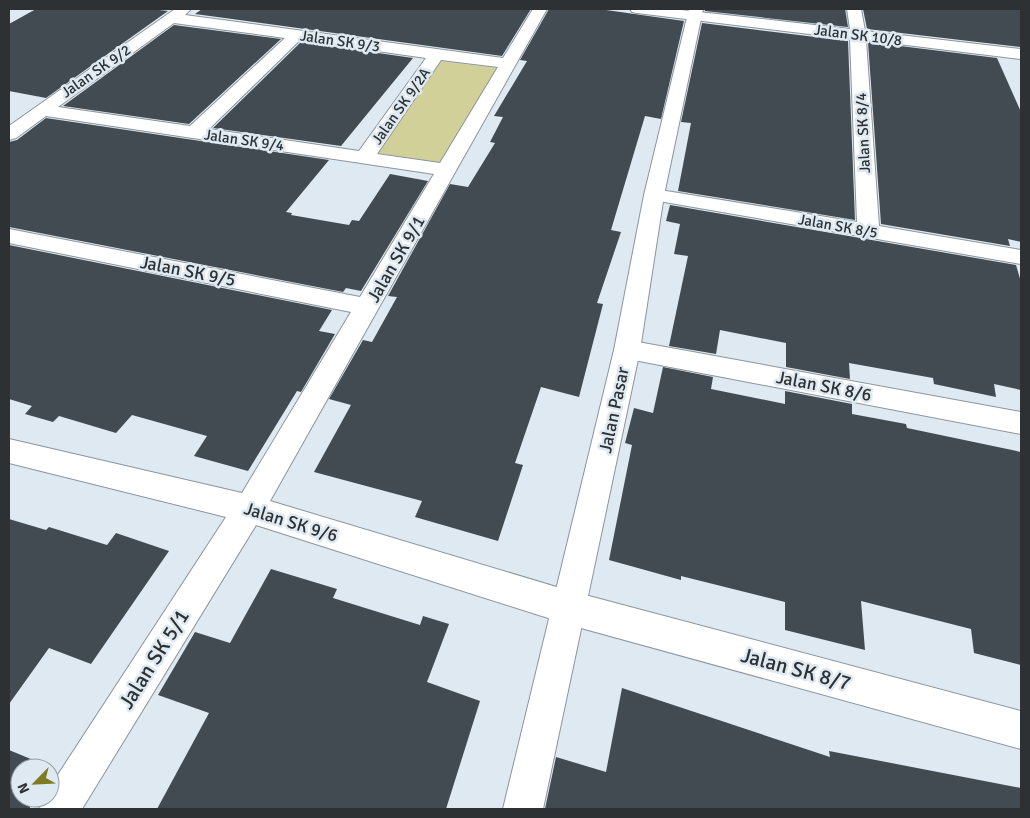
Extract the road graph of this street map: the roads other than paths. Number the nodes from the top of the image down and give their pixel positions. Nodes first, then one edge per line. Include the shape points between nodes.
1 (540, 9) edge
2 (637, 9) edge
3 (854, 9) edge
4 (696, 12) edge
5 (177, 13) edge
6 (858, 34) junction
7 (297, 35) junction
8 (437, 54) junction
9 (1020, 57) edge
10 (509, 64) junction
11 (42, 110) junction
12 (194, 133) junction
13 (9, 134) edge
14 (364, 158) junction
15 (447, 170) junction
16 (654, 195) junction
17 (868, 231) junction
18 (9, 236) edge
19 (1021, 257) edge
20 (368, 307) junction
21 (627, 350) junction
22 (1021, 423) edge
23 (9, 451) edge
24 (249, 509) junction
25 (570, 608) junction
26 (1021, 730) edge
27 (59, 809) edge
28 (523, 809) edge

1 - 10 street, Jalan SK 9/1
2 - 4 street, Jalan SK 10/8
3 - 6 street, Jalan SK 8/4
4 - 6 street, Jalan SK 10/8
4 - 16 street, Jalan Pasar
5 - 7 street, Jalan SK 9/3
5 - 11 street, Jalan SK 9/2
6 - 9 street, Jalan SK 10/8
6 - 17 street, Jalan SK 8/4
7 - 8 street, Jalan SK 9/3
7 - 12 street
8 - 10 street, Jalan SK 9/3
8 - 14 street, Jalan SK 9/2A
10 - 15 street, Jalan SK 9/1
11 - 12 street, Jalan SK 9/4
11 - 13 street, Jalan SK 9/2
12 - 14 street, Jalan SK 9/4
14 - 15 street, Jalan SK 9/4
15 - 20 street, Jalan SK 9/1
16 - 17 street, Jalan SK 8/5
16 - 21 street, Jalan Pasar
17 - 19 street, Jalan SK 8/5
18 - 20 street, Jalan SK 9/5
20 - 24 street, Jalan SK 9/1
21 - 22 street, Jalan SK 8/6
21 - 25 street, Jalan Pasar
23 - 24 street, Jalan SK 9/6
24 - 25 street, Jalan SK 9/6
24 - 27 street, Jalan SK 5/1
25 - 26 street, Jalan SK 8/7
25 - 28 street, Jalan Pasar

